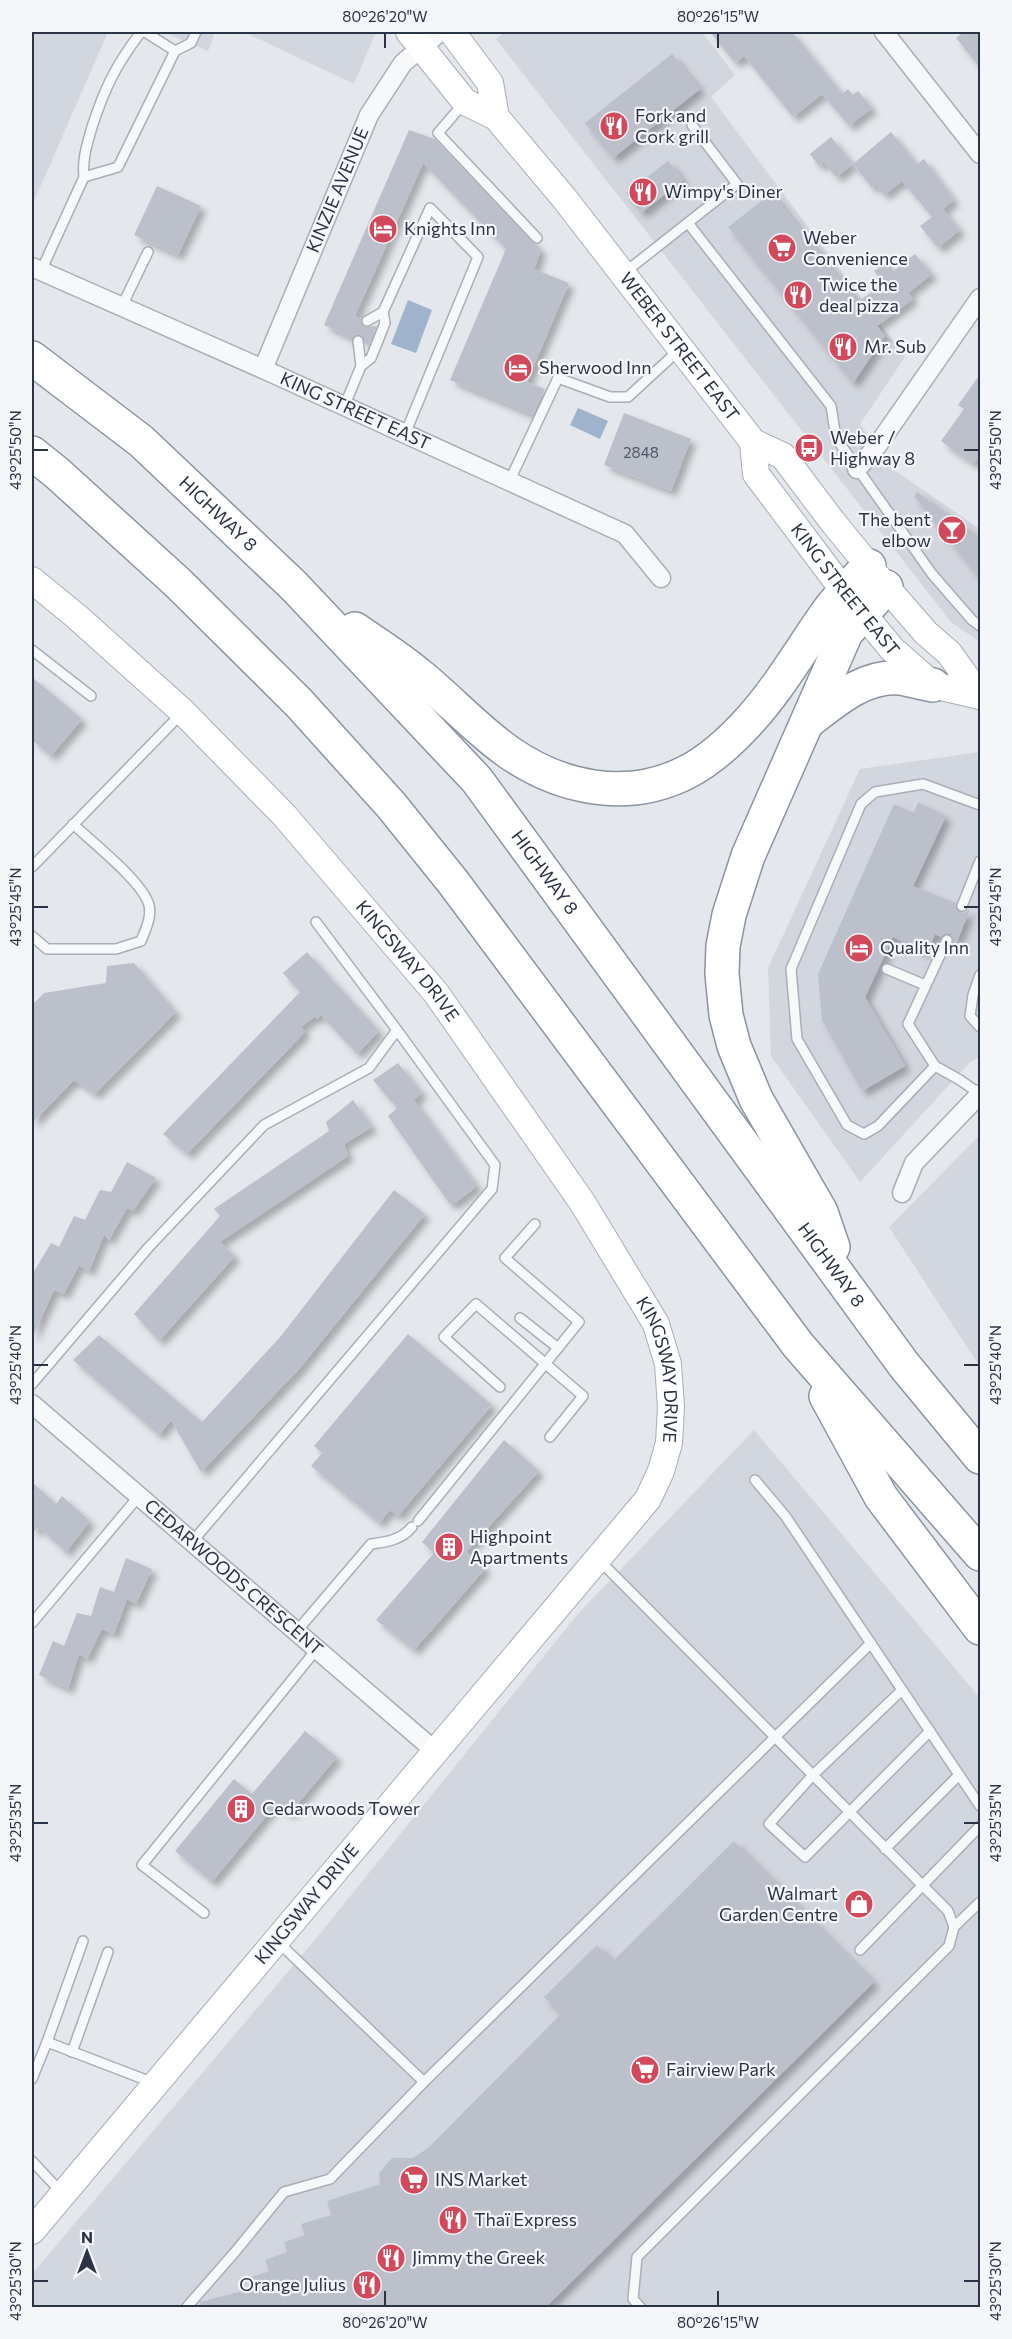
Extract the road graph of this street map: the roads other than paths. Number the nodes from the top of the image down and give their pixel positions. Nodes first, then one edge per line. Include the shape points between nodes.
1 (143, 32) edge
2 (196, 32) edge
3 (452, 32) edge
4 (884, 32) edge
5 (423, 37) edge
6 (175, 51) junction
7 (465, 102) junction
8 (496, 117) junction
9 (692, 125) dead end
10 (981, 154) edge
11 (84, 177) junction
12 (688, 223) junction
13 (537, 238) dead end
14 (148, 252) dead end
15 (36, 269) edge
16 (624, 273) junction
17 (981, 298) edge
18 (121, 308) junction
19 (383, 312) junction
20 (366, 321) dead end
21 (358, 341) dead end
22 (682, 348) junction
23 (32, 358) edge
24 (361, 366) junction
25 (263, 369) junction
26 (344, 406) junction
27 (405, 434) junction
28 (753, 442) junction
29 (32, 453) edge
30 (857, 469) junction
31 (509, 482) junction
32 (878, 577) junction
33 (661, 578) dead end
34 (32, 580) edge
35 (294, 586) junction
36 (853, 603) junction
37 (981, 626) edge
38 (32, 650) edge
39 (933, 685) junction
40 (91, 696) dead end
41 (980, 696) edge
42 (183, 712) junction
43 (807, 722) junction
44 (981, 806) edge
45 (73, 824) junction
46 (981, 861) edge
47 (32, 867) edge
48 (962, 906) dead end
49 (316, 922) dead end
50 (32, 936) edge
51 (947, 940) dead end
52 (887, 969) dead end
53 (980, 980) edge
54 (925, 985) junction
55 (981, 1027) edge
56 (397, 1030) junction
57 (935, 1066) junction
58 (980, 1094) edge
59 (902, 1193) dead end
60 (535, 1224) dead end
61 (847, 1285) junction
62 (520, 1318) dead end
63 (798, 1345) junction
64 (558, 1348) junction
65 (545, 1364) junction
66 (32, 1383) edge
67 (500, 1387) dead end
68 (32, 1404) edge
69 (550, 1437) dead end
70 (981, 1457) edge
71 (755, 1479) dead end
72 (138, 1496) junction
73 (192, 1542) junction
74 (981, 1554) edge
75 (598, 1559) junction
76 (32, 1623) edge
77 (981, 1628) edge
78 (296, 1632) junction
79 (871, 1643) junction
80 (316, 1650) junction
81 (902, 1690) junction
82 (930, 1731) junction
83 (774, 1738) junction
84 (435, 1751) junction
85 (959, 1774) junction
86 (812, 1776) junction
87 (981, 1806) edge
88 (848, 1812) junction
89 (981, 1827) edge
90 (885, 1849) junction
91 (923, 1886) junction
92 (981, 1902) edge
93 (204, 1913) dead end
94 (954, 1928) junction
95 (83, 1941) dead end
96 (276, 1941) junction
97 (860, 1950) dead end
98 (108, 1952) dead end
99 (47, 2042) junction
100 (72, 2052) junction
101 (32, 2079) edge
102 (424, 2082) junction
103 (157, 2084) junction
104 (32, 2162) edge
105 (64, 2194) junction
106 (32, 2231) edge
107 (186, 2307) edge
108 (641, 2307) edge

1 - 6 lane
1 - 11 lane via 122,58 103,92 82,161
2 - 6 lane via 191,43
3 - 8 street, WEBER STREET EAST via 490,83
4 - 10 street
5 - 7 street, WEBER STREET EAST
5 - 25 street, KINZIE AVENUE via 391,78 369,116
6 - 11 lane via 118,167
7 - 8 street, WEBER STREET EAST
7 - 13 lane via 438,133
8 - 16 street, WEBER STREET EAST
9 - 12 lane via 737,184
11 - 15 lane
12 - 16 lane
12 - 30 lane via 831,406 836,438
14 - 18 lane
15 - 18 street, KING STREET EAST
16 - 22 street, WEBER STREET EAST
17 - 30 street
18 - 25 street, KING STREET EAST
19 - 20 lane
19 - 24 lane via 384,324 371,358
19 - 27 lane via 430,208 478,257
21 - 24 lane
22 - 28 street, WEBER STREET EAST
22 - 31 lane via 628,397 610,397 558,378
23 - 35 highway, HIGHWAY 8 via 141,441
24 - 26 lane
25 - 26 street, KING STREET EAST
26 - 27 street, KING STREET EAST
27 - 31 street, KING STREET EAST
28 - 32 street, WEBER STREET EAST via 783,456
28 - 36 street, KING STREET EAST via 756,474
29 - 63 highway via 178,583 299,703 391,805 453,882
30 - 37 lane via 932,574 972,621
31 - 33 street, KING STREET EAST via 624,534
32 - 36 highway
32 - 41 street, KING STREET EAST via 926,633 949,653
34 - 42 street, KINGSWAY DRIVE
35 - 36 highway via 416,673 505,750 532,768 586,787 616,789 653,785 687,772 716,752 750,720
35 - 61 highway, HIGHWAY 8 via 477,780
36 - 39 street, KING STREET EAST via 892,650
36 - 43 highway via 846,633
38 - 40 lane
39 - 41 street, KING STREET EAST
39 - 43 highway via 899,678 875,681 849,691
42 - 45 lane
42 - 75 street, KINGSWAY DRIVE via 284,815 436,993 582,1202 656,1324 668,1364 669,1443 648,1499
43 - 61 highway via 736,891 723,946 722,974 734,1046 756,1099 821,1212
44 - 57 lane via 923,784 875,792 861,804 792,969 797,1039 847,1125 864,1134 878,1126
45 - 47 lane
45 - 50 lane via 142,890 150,907 147,927 141,941 116,950 46,949
46 - 48 lane
49 - 56 lane
51 - 54 lane
52 - 54 lane
53 - 55 lane via 970,1016
54 - 57 lane via 908,1024
56 - 66 lane via 369,1068 264,1125 148,1248
56 - 73 lane via 495,1165 492,1189
57 - 58 lane
58 - 59 street via 915,1163
60 - 64 lane via 505,1258 579,1322
61 - 70 highway, HIGHWAY 8 via 904,1365
62 - 64 lane
63 - 74 highway
63 - 77 highway via 881,1497
64 - 65 lane
65 - 67 lane via 476,1304 444,1337
65 - 69 lane via 584,1396
65 - 78 lane via 406,1534 371,1544
68 - 72 street, CEDARWOODS CRESCENT
71 - 79 lane via 786,1517
72 - 73 street, CEDARWOODS CRESCENT
72 - 76 lane
73 - 78 street, CEDARWOODS CRESCENT
75 - 83 lane
75 - 84 street, KINGSWAY DRIVE
78 - 80 street, CEDARWOODS CRESCENT
79 - 81 lane
79 - 83 lane
80 - 84 street, CEDARWOODS CRESCENT
80 - 93 lane via 142,1865
81 - 82 lane
81 - 86 lane
82 - 85 lane
82 - 88 lane
83 - 86 lane
83 - 102 lane
84 - 96 street, KINGSWAY DRIVE
85 - 87 lane
85 - 90 lane
86 - 88 lane
86 - 88 lane via 769,1824 805,1857
88 - 90 lane
89 - 91 lane
90 - 91 lane
91 - 94 lane via 948,1911
91 - 97 lane
92 - 94 lane
94 - 108 lane via 949,1946 637,2257 633,2299
95 - 99 lane
96 - 102 lane
96 - 103 street, KINGSWAY DRIVE
98 - 100 lane
99 - 100 lane
99 - 101 lane
100 - 103 lane
102 - 107 lane via 330,2179 284,2192
103 - 105 street, KINGSWAY DRIVE
104 - 105 lane
105 - 106 street, KINGSWAY DRIVE

